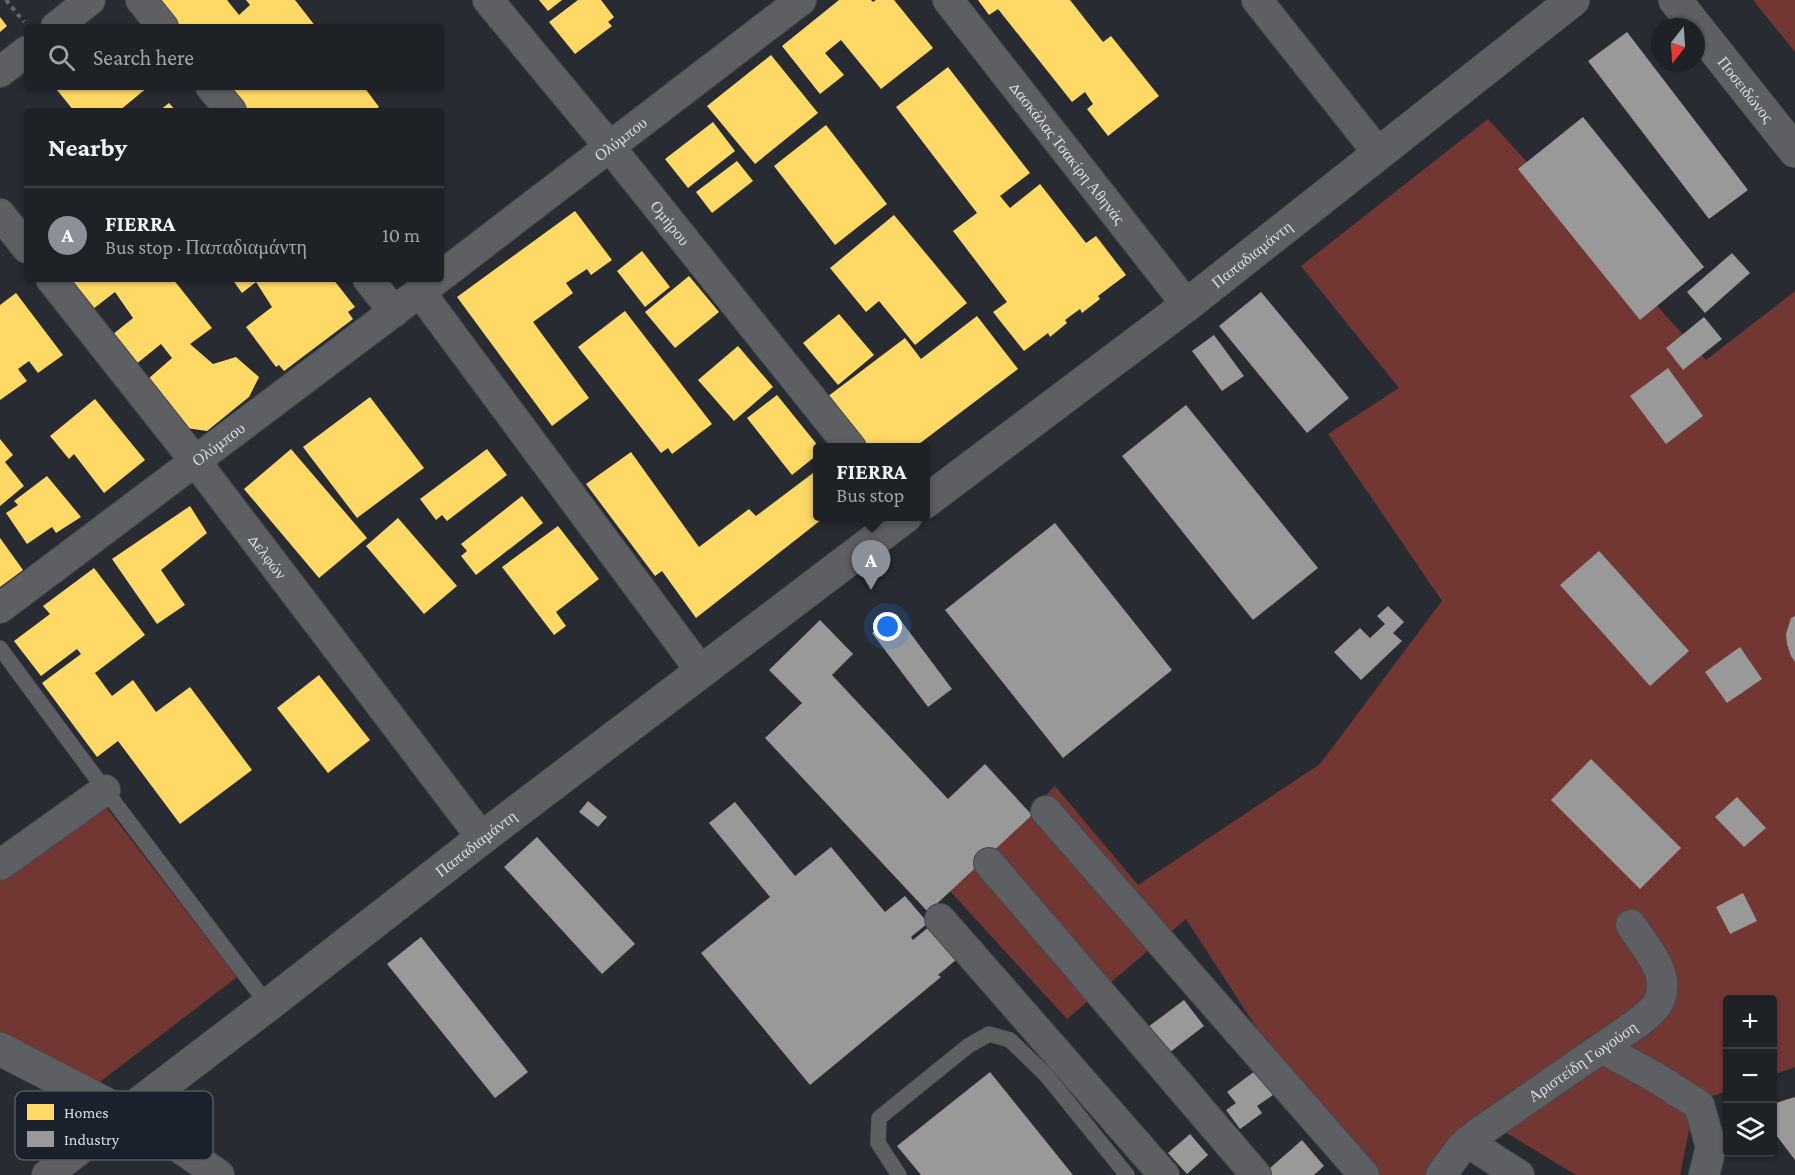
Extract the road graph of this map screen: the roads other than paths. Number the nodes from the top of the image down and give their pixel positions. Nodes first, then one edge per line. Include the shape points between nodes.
1 (90, 0) edge
2 (141, 0) edge
3 (488, 0) edge
4 (801, 0) edge
5 (948, 0) edge
6 (1257, 0) edge
7 (1573, 0) edge
8 (1674, 0) edge
9 (60, 24) edge
10 (161, 24) edge
11 (24, 53) edge
12 (0, 72) edge
13 (214, 90) edge
14 (229, 108) edge
15 (609, 146) junction
16 (1795, 152) edge
17 (1379, 154) junction
18 (0, 214) edge
19 (24, 244) edge
20 (444, 273) edge
21 (53, 282) edge
22 (370, 282) edge
23 (432, 282) edge
24 (1187, 305) junction
25 (394, 312) junction
26 (848, 443) edge
27 (196, 462) junction
28 (930, 498) edge
29 (899, 521) edge
30 (0, 608) edge
31 (0, 648) edge
32 (701, 671) junction
33 (105, 790) junction
34 (1046, 811) dead end
35 (482, 838) junction
36 (989, 863) dead end
37 (0, 865) edge
38 (940, 919) dead end
39 (1631, 926) dead end
40 (268, 1005) junction
41 (1602, 1048) junction
42 (0, 1049) edge
43 (81, 1091) edge
44 (155, 1091) edge
45 (1467, 1142) junction
46 (66, 1160) edge
47 (197, 1160) edge
48 (47, 1175) edge
49 (219, 1175) edge
50 (899, 1175) edge
51 (1127, 1175) edge
52 (1164, 1175) edge
53 (1256, 1175) edge
54 (1364, 1175) edge
55 (1441, 1175) edge
56 (1519, 1175) edge
57 (1704, 1175) edge

1 - 9 street
2 - 10 street
3 - 15 street, Ομήρου
4 - 15 street, Ολύμπου
5 - 24 street, Δασκάλας Τσακίρη Αθηνάς
6 - 17 street
7 - 17 street, Παπαδιαμάντη
8 - 16 street, Ποσειδώνος
11 - 12 street
13 - 14 street
15 - 20 street, Ολύμπου
15 - 26 street, Ομήρου
17 - 24 street, Παπαδιαμάντη
18 - 19 street
21 - 27 street, Δελφών
22 - 25 street
23 - 25 street, Ολύμπου
23 - 32 street
24 - 28 street, Παπαδιαμάντη
25 - 27 street, Ολύμπου
27 - 30 street, Ολύμπου
27 - 35 street, Δελφών
29 - 32 street, Παπαδιαμάντη
31 - 33 lane
32 - 35 street, Παπαδιαμάντη
33 - 37 street
33 - 40 lane
34 - 54 street
35 - 40 street, Παπαδιαμάντη
36 - 53 street
38 - 52 street
39 - 41 street, Αριστείδη Γωγούση via 1657,966 1663,988 1655,1008
40 - 44 street, Παπαδιαμάντη
41 - 45 street, Αριστείδη Γωγούση
41 - 57 street via 1699,1105 1711,1147
42 - 43 street
45 - 55 street, Αριστείδη Γωγούση
45 - 56 street
46 - 48 street, Παπαδιαμάντη
47 - 49 street
50 - 51 lane via 878,1143 879,1118 968,1046 989,1034 1010,1040 1046,1075

